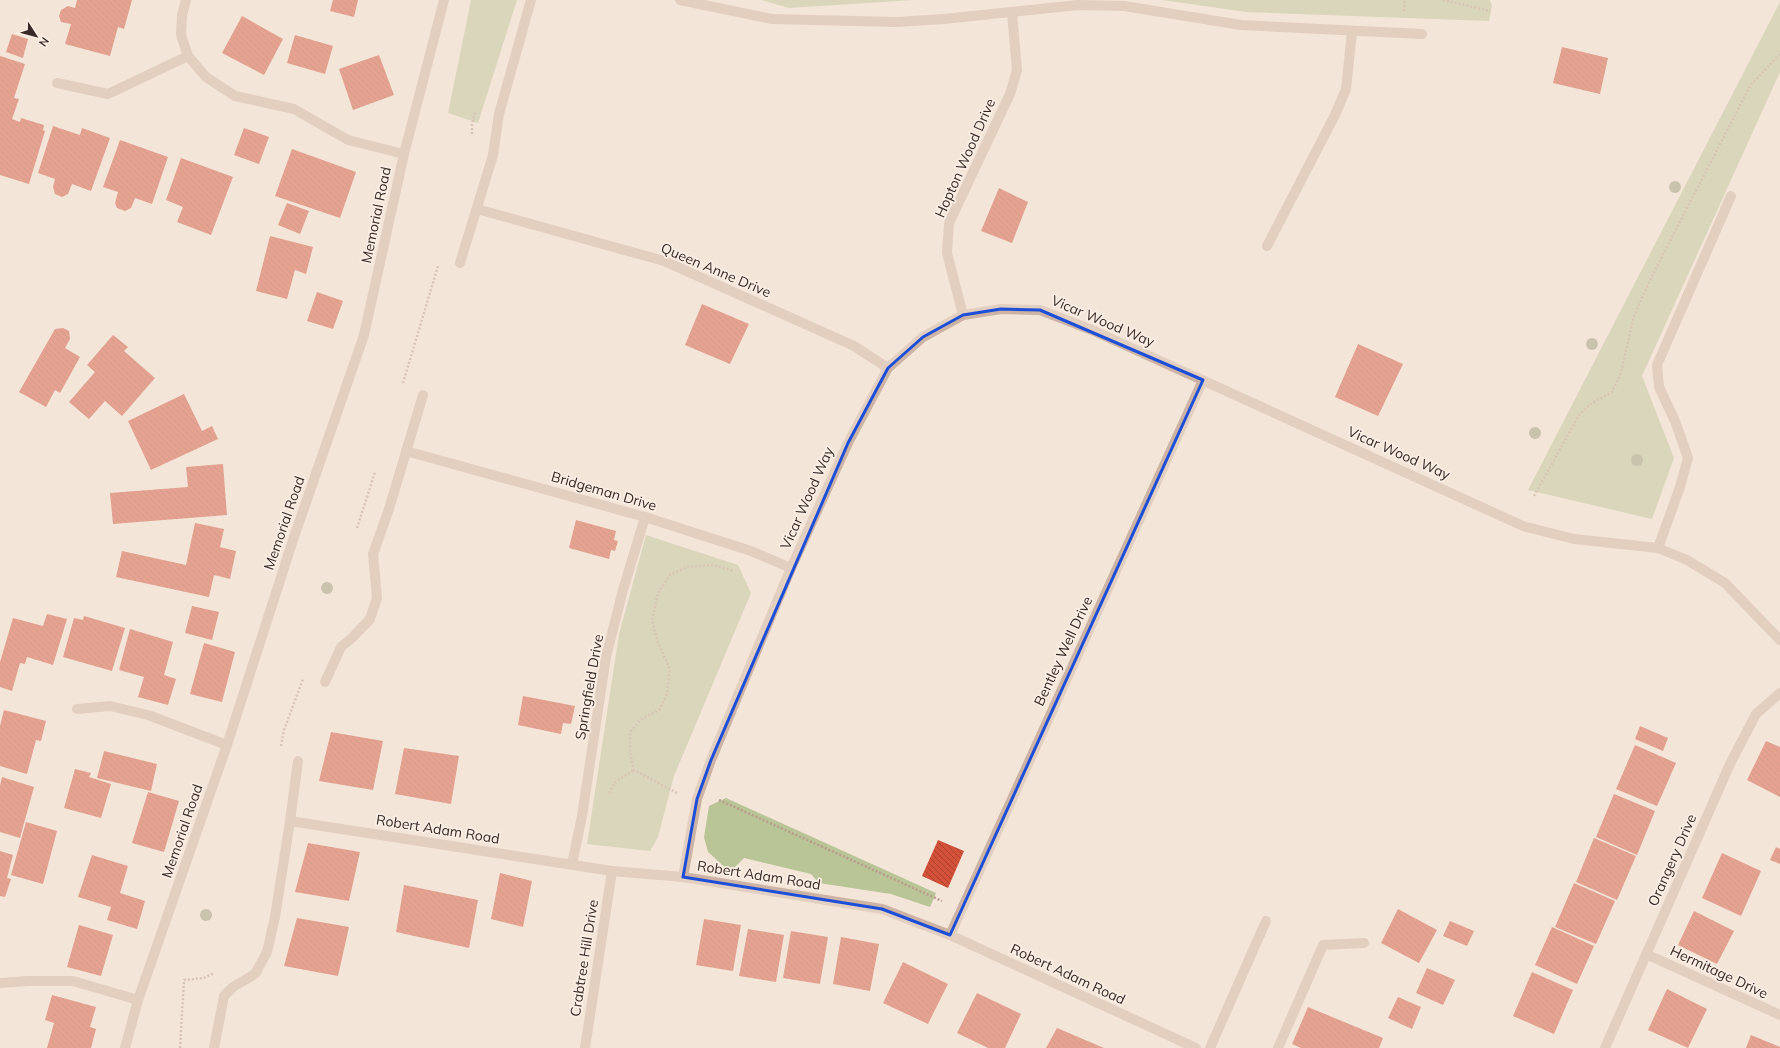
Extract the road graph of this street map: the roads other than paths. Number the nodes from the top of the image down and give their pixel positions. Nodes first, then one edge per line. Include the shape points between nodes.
1 (186, 0) edge
2 (444, 0) edge
3 (531, 0) edge
4 (680, 0) edge
5 (1012, 12) junction
6 (1352, 32) junction
7 (1422, 34) dead end
8 (188, 56) junction
9 (57, 84) dead end
10 (404, 154) junction
11 (1731, 196) dead end
12 (477, 209) junction
13 (1267, 246) dead end
14 (460, 263) dead end
15 (963, 315) junction
16 (888, 368) junction
17 (1203, 380) junction
18 (423, 395) dead end
19 (406, 451) junction
20 (645, 517) junction
21 (1658, 548) junction
22 (791, 568) junction
23 (1780, 640) edge
24 (325, 682) dead end
25 (1780, 693) edge
26 (77, 709) dead end
27 (227, 745) junction
28 (298, 761) dead end
29 (290, 821) junction
30 (572, 864) junction
31 (612, 871) junction
32 (683, 877) junction
33 (1266, 922) dead end
34 (950, 935) junction
35 (1364, 943) dead end
36 (1646, 954) junction
37 (0, 983) edge
38 (138, 1000) junction
39 (1780, 1015) edge
40 (125, 1048) edge
41 (214, 1048) edge
42 (585, 1048) edge
43 (1196, 1048) edge
44 (1210, 1048) edge
45 (1278, 1048) edge
46 (1605, 1048) edge

1 - 8 street via 181,35
2 - 10 street, Memorial Road
3 - 12 street via 499,114 493,155
4 - 5 street via 772,19 896,22
5 - 6 street via 1078,5 1124,6 1241,25
5 - 15 street, Hopton Wood Drive via 1017,70 1010,94 949,223 946,253
6 - 7 street
6 - 13 street via 1346,89
8 - 9 street via 108,94
8 - 10 street via 206,78 235,96 294,109 348,140
10 - 27 street, Memorial Road via 364,335 293,540
11 - 21 street via 1657,365 1659,387 1676,421 1688,458
12 - 14 street
12 - 16 street, Queen Anne Drive via 664,261 854,346
15 - 16 street, Vicar Wood Way via 922,337
15 - 17 street, Vicar Wood Way via 1001,309 1040,310 1087,327
16 - 22 street, Vicar Wood Way via 848,443
17 - 21 street, Vicar Wood Way via 1523,526 1574,539
17 - 34 street, Bentley Well Drive
18 - 19 street
19 - 20 street, Bridgeman Drive
19 - 24 street via 373,554 377,598 370,619 341,647
20 - 22 street, Bridgeman Drive via 751,551
20 - 30 street, Springfield Drive via 606,657 582,816
21 - 23 street, Vicar Wood Way via 1687,560 1725,583
22 - 32 street, Vicar Wood Way via 697,799
25 - 36 street, Orangery Drive via 1756,714 1730,764
26 - 27 street via 110,706 148,715
27 - 38 street, Memorial Road
28 - 29 street
29 - 30 street, Robert Adam Road
29 - 41 street via 268,952 255,974 233,987 224,996
30 - 31 street, Robert Adam Road
31 - 32 street, Robert Adam Road
31 - 42 street, Crabtree Hill Drive
32 - 34 street, Robert Adam Road via 882,909
33 - 44 street
34 - 43 street, Robert Adam Road
35 - 45 street via 1323,945
36 - 39 street, Hermitage Drive
36 - 46 street, Orangery Drive
37 - 38 street via 73,981
38 - 40 street, Memorial Road

